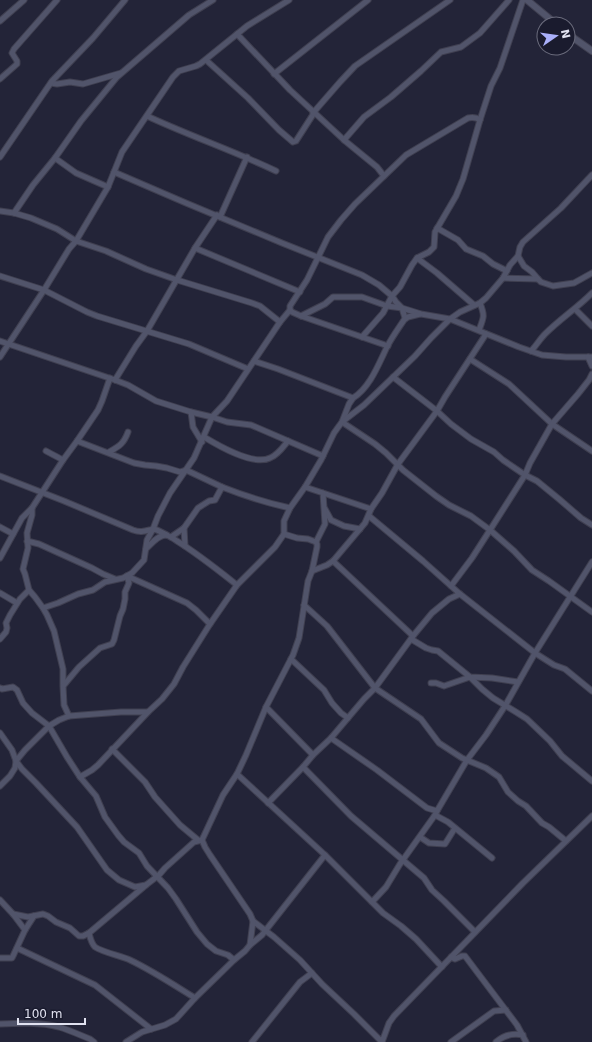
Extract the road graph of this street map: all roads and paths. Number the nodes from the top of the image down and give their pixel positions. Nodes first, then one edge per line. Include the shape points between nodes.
1 (24, 0) edge
2 (57, 0) edge
3 (125, 0) edge
4 (213, 0) edge
5 (289, 0) edge
6 (368, 0) edge
7 (450, 0) edge
8 (509, 0) edge
9 (522, 0) edge
10 (526, 0) edge
11 (546, 16) edge
12 (0, 21) edge
13 (237, 34) junction
14 (576, 40) edge
15 (592, 51) edge
16 (206, 60) junction
17 (123, 72) junction
18 (274, 74) junction
19 (0, 80) edge
20 (51, 83) junction
21 (314, 113) junction
22 (147, 116) junction
23 (480, 120) junction
24 (344, 140) junction
25 (2, 149) edge
26 (0, 157) edge
27 (248, 157) junction
28 (55, 158) junction
29 (276, 171) dead end
30 (114, 172) junction
31 (592, 175) edge
32 (384, 176) junction
33 (108, 187) junction
34 (0, 211) edge
35 (14, 213) junction
36 (219, 216) junction
37 (437, 228) junction
38 (76, 241) junction
39 (195, 248) junction
40 (518, 256) junction
41 (317, 258) junction
42 (417, 258) junction
43 (507, 271) junction
44 (592, 273) edge
45 (0, 276) edge
46 (503, 278) junction
47 (538, 279) junction
48 (177, 280) junction
49 (44, 290) junction
50 (300, 292) junction
51 (592, 293) edge
52 (392, 296) junction
53 (477, 304) junction
54 (388, 306) junction
55 (402, 308) junction
56 (574, 309) junction
57 (290, 310) junction
58 (421, 314) junction
59 (302, 316) junction
60 (406, 318) junction
61 (450, 319) junction
62 (280, 322) junction
63 (592, 326) edge
64 (479, 330) junction
65 (147, 331) junction
66 (486, 334) junction
67 (362, 336) junction
68 (0, 341) edge
69 (8, 344) junction
70 (388, 346) junction
71 (531, 351) junction
72 (0, 357) edge
73 (590, 357) edge
74 (470, 359) junction
75 (254, 361) junction
76 (592, 366) edge
77 (248, 369) junction
78 (592, 374) edge
79 (393, 377) junction
80 (112, 379) junction
81 (353, 398) junction
82 (437, 411) junction
83 (191, 412) junction
84 (212, 417) junction
85 (342, 422) junction
86 (552, 424) junction
87 (128, 432) dead end
88 (203, 439) junction
89 (77, 440) junction
90 (288, 441) junction
91 (46, 451) dead end
92 (592, 451) edge
93 (109, 452) junction
94 (322, 456) junction
95 (63, 460) junction
96 (398, 464) junction
97 (186, 470) junction
98 (525, 475) junction
99 (0, 476) edge
100 (222, 487) junction
101 (305, 487) junction
102 (42, 492) junction
103 (323, 493) junction
104 (32, 508) junction
105 (290, 508) junction
106 (324, 509) junction
107 (371, 509) junction
108 (369, 516) junction
109 (331, 520) junction
110 (325, 524) junction
111 (592, 525) edge
112 (0, 527) edge
113 (184, 528) junction
114 (153, 529) junction
115 (360, 529) junction
116 (490, 530) junction
117 (143, 532) junction
118 (14, 534) junction
119 (284, 534) junction
120 (169, 536) junction
121 (147, 540) junction
122 (27, 541) junction
123 (316, 542) junction
124 (185, 546) junction
125 (146, 549) junction
126 (0, 558) edge
127 (333, 561) junction
128 (592, 562) edge
129 (312, 571) junction
130 (127, 576) junction
131 (115, 579) junction
132 (237, 585) junction
133 (451, 586) junction
134 (29, 590) junction
135 (0, 593) edge
136 (460, 594) junction
137 (570, 596) junction
138 (17, 603) junction
139 (304, 605) junction
140 (43, 608) junction
141 (592, 612) edge
142 (210, 624) junction
143 (412, 637) junction
144 (0, 639) edge
145 (535, 653) junction
146 (291, 659) junction
147 (470, 677) junction
148 (518, 682) junction
149 (431, 683) dead end
150 (63, 686) junction
151 (0, 688) edge
152 (375, 688) junction
153 (592, 691) edge
154 (505, 706) junction
155 (266, 707) junction
156 (148, 712) junction
157 (68, 716) junction
158 (348, 718) junction
159 (49, 726) junction
160 (0, 733) edge
161 (331, 738) junction
162 (112, 749) junction
163 (313, 755) junction
164 (467, 760) junction
165 (16, 761) junction
166 (303, 767) junction
167 (237, 774) junction
168 (80, 777) junction
169 (592, 781) edge
170 (0, 786) edge
171 (268, 803) junction
172 (436, 813) junction
173 (592, 816) edge
174 (455, 828) junction
175 (420, 836) junction
176 (200, 840) junction
177 (566, 841) junction
178 (325, 855) junction
179 (492, 858) dead end
180 (403, 860) junction
181 (157, 876) junction
182 (146, 885) junction
183 (0, 900) edge
184 (372, 902) junction
185 (13, 914) junction
186 (34, 916) junction
187 (253, 921) junction
188 (24, 930) junction
189 (265, 930) junction
190 (89, 932) junction
191 (475, 932) junction
192 (250, 945) junction
193 (17, 948) junction
194 (451, 957) junction
195 (0, 958) edge
196 (234, 960) junction
197 (442, 967) junction
198 (312, 973) junction
199 (195, 998) junction
200 (506, 1010) junction
201 (0, 1024) edge
202 (152, 1029) junction
203 (523, 1035) junction
204 (94, 1042) edge
205 (126, 1042) edge
206 (252, 1042) edge
207 (451, 1042) edge
208 (496, 1042) edge
209 (526, 1042) edge

1 - 12 street
2 - 19 street via 12,51 17,64
3 - 20 street
4 - 17 street via 185,19
5 - 13 street
6 - 18 street
7 - 21 street via 356,66
8 - 24 street via 480,33 457,49 441,52 364,117
9 - 23 street
10 - 11 street
13 - 16 street
13 - 18 street
14 - 15 street
16 - 21 street via 292,142 296,141
16 - 22 street via 179,71
17 - 20 street via 83,84
17 - 28 street via 91,108
18 - 21 street
20 - 25 street
21 - 24 street
22 - 27 street
22 - 30 street via 122,152
23 - 32 street via 473,117 464,120 406,155
23 - 37 street via 463,179
24 - 32 street via 377,167
25 - 26 street
27 - 29 street
27 - 36 street
28 - 33 street via 76,173
28 - 35 street
30 - 33 street
30 - 36 street
31 - 40 street via 561,208 523,242
32 - 41 street via 341,220
33 - 38 street
34 - 35 street
35 - 38 street via 57,229
36 - 39 street
36 - 41 street
37 - 42 street via 434,247
37 - 43 street via 458,240 469,251 480,254
38 - 48 street
38 - 49 street
39 - 48 street
39 - 50 street
40 - 43 street
40 - 47 street via 524,266
41 - 50 street
41 - 52 street via 380,284
42 - 52 street
42 - 53 street
43 - 46 street
44 - 47 street via 574,283 553,286
45 - 49 street
46 - 47 street
46 - 53 street via 486,298
48 - 62 street via 260,306
48 - 65 street
49 - 65 street via 87,312
49 - 69 street
50 - 57 street
51 - 56 street
52 - 54 street
52 - 55 street
53 - 61 street
53 - 64 street via 484,313
54 - 55 street
54 - 59 street via 362,297 331,298
54 - 67 street
55 - 58 street
55 - 60 street
56 - 63 street
56 - 71 street via 544,335
57 - 59 street
57 - 62 street
58 - 60 street
58 - 61 street
59 - 67 street
60 - 70 street
61 - 64 street
61 - 79 street
62 - 75 street
64 - 66 street
65 - 77 street via 189,344
65 - 80 street
66 - 71 street
66 - 74 street
67 - 70 street
68 - 69 street
69 - 72 street
69 - 80 street
70 - 81 street via 373,375
71 - 73 street via 552,356
73 - 76 street
74 - 82 street
74 - 86 street via 509,384
75 - 77 street
75 - 81 street
77 - 84 street via 227,401
78 - 86 street
79 - 82 street
79 - 85 street
80 - 83 street via 156,401
80 - 89 street via 98,410
81 - 85 street
82 - 96 street
82 - 98 street via 471,439
83 - 84 street
83 - 88 street via 193,427
84 - 88 street
84 - 90 street via 251,425
85 - 94 street
85 - 96 street via 375,444
86 - 92 street
86 - 98 street
87 - 93 street via 123,443
88 - 90 street via 242,456 261,460 275,455
88 - 97 street
89 - 93 street
89 - 95 street
90 - 94 street
91 - 95 street
93 - 97 street via 145,465 180,472
94 - 101 street
95 - 102 street
96 - 107 street
96 - 116 street via 436,496
97 - 100 street
97 - 114 street via 170,493
98 - 111 street via 537,481
98 - 116 street
99 - 102 street
100 - 105 street via 263,502
100 - 113 street via 215,500 198,508
101 - 103 street
101 - 105 street
102 - 104 street
102 - 117 street
103 - 106 street
103 - 107 street
104 - 118 street via 22,518
104 - 122 street
105 - 119 street via 284,521
106 - 109 street
106 - 110 street
107 - 108 street
108 - 115 street
108 - 133 street
109 - 110 street
109 - 115 street
110 - 123 street
112 - 118 street
113 - 120 street
113 - 124 street
114 - 117 street
114 - 120 street
114 - 121 street
115 - 127 street
116 - 133 street
116 - 137 street via 532,570
117 - 121 street
118 - 126 street
119 - 123 street
119 - 132 street via 275,547
120 - 124 street
120 - 125 street via 162,536
121 - 125 street
122 - 131 street via 39,544
122 - 134 street via 23,569
123 - 129 street
124 - 132 street
125 - 130 street via 144,560
127 - 129 street
127 - 143 street
128 - 137 street
129 - 139 street
130 - 131 street
130 - 142 street via 187,603
130 - 150 street via 129,583 112,644 100,648
131 - 140 street
132 - 142 street
133 - 136 street
134 - 138 street
134 - 140 street
135 - 138 street
136 - 143 street via 432,613
136 - 145 street
137 - 141 street
137 - 145 street
138 - 144 street via 6,623 6,632
139 - 146 street via 299,638
139 - 152 street via 327,626
140 - 150 street via 54,631 63,669
142 - 156 street via 174,684
143 - 147 street via 426,648 438,651
143 - 152 street
145 - 148 street
145 - 153 street via 565,669
146 - 155 street
146 - 158 street via 324,690 332,703
147 - 148 street
147 - 149 street via 444,686
147 - 154 street
148 - 154 street
150 - 157 street via 64,705
151 - 159 street via 13,687 17,690 23,703
152 - 158 street
152 - 164 street via 421,719 439,743
154 - 164 street
154 - 169 street via 527,719 562,756
155 - 163 street
155 - 167 street
156 - 157 street
156 - 162 street
157 - 159 street
158 - 161 street
159 - 165 street
159 - 168 street
160 - 165 street
161 - 163 street
161 - 172 street
162 - 168 street via 92,770
162 - 176 street via 145,782 155,798 180,825
163 - 166 street
164 - 172 street
164 - 177 street via 499,777 508,792
165 - 170 street via 10,776
165 - 182 street via 77,827 107,870 119,880 135,887
166 - 171 street
166 - 180 street via 351,816
167 - 171 street
167 - 176 street
168 - 181 street via 96,796 113,829
171 - 178 street
172 - 174 street
172 - 175 street
173 - 177 street
174 - 175 street via 445,844 429,843
174 - 179 street
175 - 180 street
176 - 181 street via 194,842
176 - 187 street
177 - 191 street
178 - 184 street
178 - 189 street
180 - 184 street
180 - 191 street via 424,878 432,890
181 - 182 street
181 - 196 street via 202,938 212,948
182 - 190 street
183 - 185 street
184 - 197 street via 407,931
185 - 186 street
185 - 188 street
186 - 188 street
186 - 190 street via 48,916 79,936
187 - 189 street
187 - 192 street
188 - 193 street
189 - 192 street
189 - 198 street
190 - 199 street via 94,946 130,960
191 - 194 street
192 - 196 street
193 - 195 street via 12,958
193 - 202 street via 95,985
194 - 197 street
194 - 200 street via 455,959 465,956
196 - 199 street
197 - 198 street via 391,1020 382,1042
198 - 206 street via 300,982
199 - 202 street via 176,1019
200 - 203 street
200 - 207 street via 494,1011
201 - 204 street via 45,1024 60,1027
202 - 205 street
203 - 208 street via 507,1035
203 - 209 street

